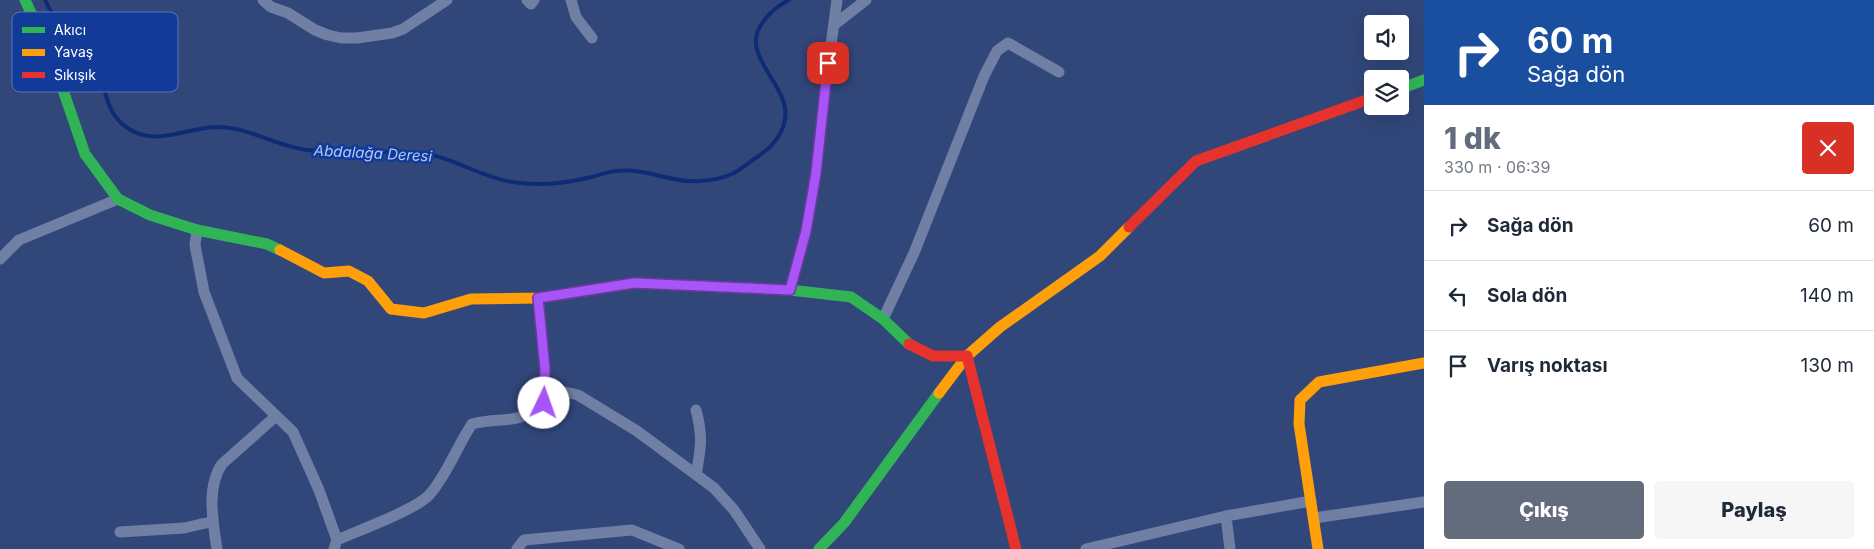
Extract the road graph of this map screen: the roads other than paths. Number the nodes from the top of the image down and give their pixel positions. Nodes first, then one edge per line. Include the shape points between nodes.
1 (25, 0) edge
2 (263, 0) edge
3 (447, 0) edge
4 (527, 0) edge
5 (534, 0) edge
6 (571, 0) edge
7 (866, 0) edge
8 (837, 1) edge
9 (31, 12) edge
10 (834, 25) junction
11 (592, 38) dead end
12 (1059, 72) dead end
13 (1424, 80) edge
14 (1409, 86) edge
15 (64, 92) edge
16 (1364, 101) edge
17 (118, 199) junction
18 (197, 230) junction
19 (0, 259) edge
20 (790, 290) junction
21 (538, 298) junction
22 (883, 319) junction
23 (966, 356) junction
24 (1424, 364) edge
25 (544, 394) junction
26 (696, 410) dead end
27 (276, 416) junction
28 (696, 475) junction
29 (1310, 501) junction
30 (1424, 502) edge
31 (1226, 516) junction
32 (214, 517) junction
33 (1314, 518) junction
34 (120, 532) dead end
35 (336, 544) edge
36 (216, 549) edge
37 (517, 549) edge
38 (679, 549) edge
39 (760, 549) edge
40 (818, 549) edge
41 (1016, 549) edge
42 (1086, 549) edge
43 (1230, 549) edge
44 (1318, 549) edge

1 - 9 street
2 - 3 street via 315,30 341,38 357,38 403,29
4 - 5 street via 531,4
6 - 11 street via 576,17
7 - 10 street
8 - 10 street
10 - 20 street via 816,173 806,231
12 - 22 street via 1008,43 996,51 914,253
13 - 14 street
15 - 17 street via 85,154
16 - 23 street via 1196,161 1100,256 1000,327
17 - 18 street via 150,215
17 - 19 street via 19,240
18 - 21 street via 267,244 324,273 350,271 368,281 391,309 424,313 470,300
18 - 27 street via 195,245 204,292 237,378
20 - 21 street via 634,283
20 - 22 street via 851,297
21 - 25 street via 545,369
22 - 23 street via 911,345 933,356
23 - 40 street via 844,523
23 - 41 street
24 - 29 street via 1319,382 1300,400 1299,424
25 - 28 street via 565,392 578,395
25 - 35 street via 544,403 530,414 501,422 487,420 472,424 429,495
26 - 28 street via 702,444
27 - 32 street via 216,473
27 - 35 street via 293,432 319,490
28 - 39 street via 714,488 734,510
29 - 31 street
29 - 33 street
30 - 33 street
31 - 42 street
31 - 43 street
32 - 34 street via 210,522 184,528
32 - 36 street
33 - 44 street
37 - 38 street via 524,540 632,530

